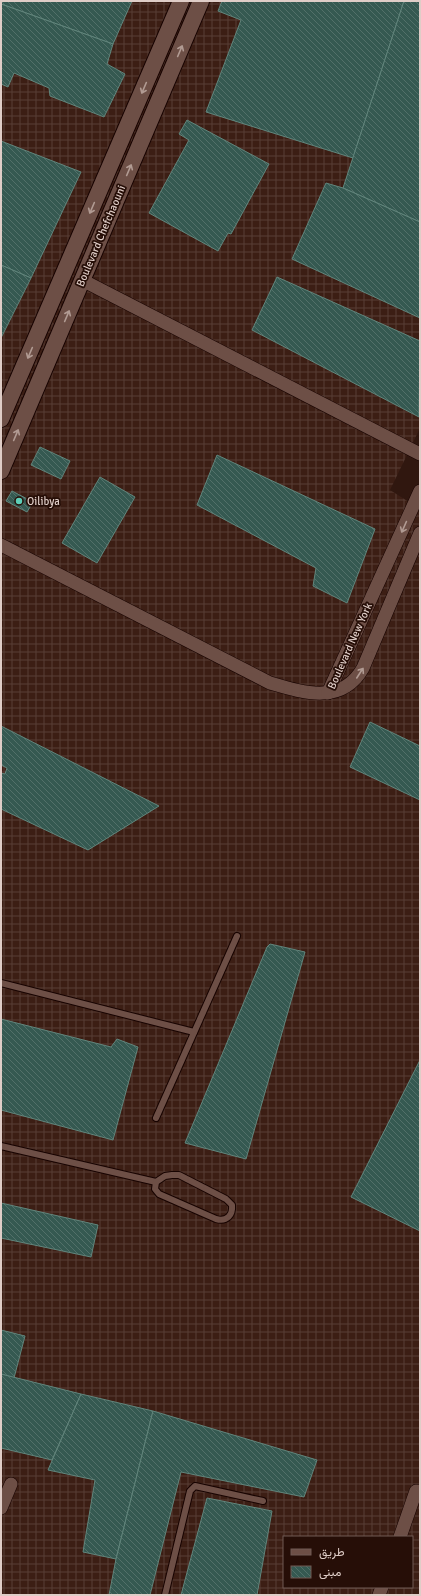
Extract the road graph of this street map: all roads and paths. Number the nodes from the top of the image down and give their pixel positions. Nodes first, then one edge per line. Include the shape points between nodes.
1 (181, 1) edge
2 (201, 1) edge
3 (82, 280) junction
4 (1, 419) edge
5 (420, 454) edge
6 (1, 471) edge
7 (420, 491) edge
8 (420, 533) edge
9 (1, 545) edge
10 (328, 693) junction
11 (237, 936) dead end
12 (1, 983) edge
13 (194, 1032) junction
14 (156, 1118) dead end
15 (1, 1146) edge
16 (156, 1182) junction
17 (11, 1484) dead end
18 (416, 1491) dead end
19 (263, 1501) dead end
20 (1, 1508) edge
21 (400, 1536) edge
22 (165, 1595) edge

1 -> 4 street, Boulevard Chefchaouni
3 -> 2 street, Boulevard Chefchaouni
3 - 5 street
6 -> 3 street, Boulevard Chefchaouni
7 -> 10 street, Boulevard New York
10 -> 8 street, Boulevard New York via 341,690 361,672
9 - 10 street via 270,683 302,692
11 - 13 lane
12 - 13 lane
13 - 14 lane
15 - 16 lane
16 - 16 lane via 155,1189 159,1194 216,1219 227,1218 231,1213 232,1205 226,1199 179,1175 165,1176
17 - 20 street
18 - 21 street
19 - 22 lane via 195,1486 188,1496

